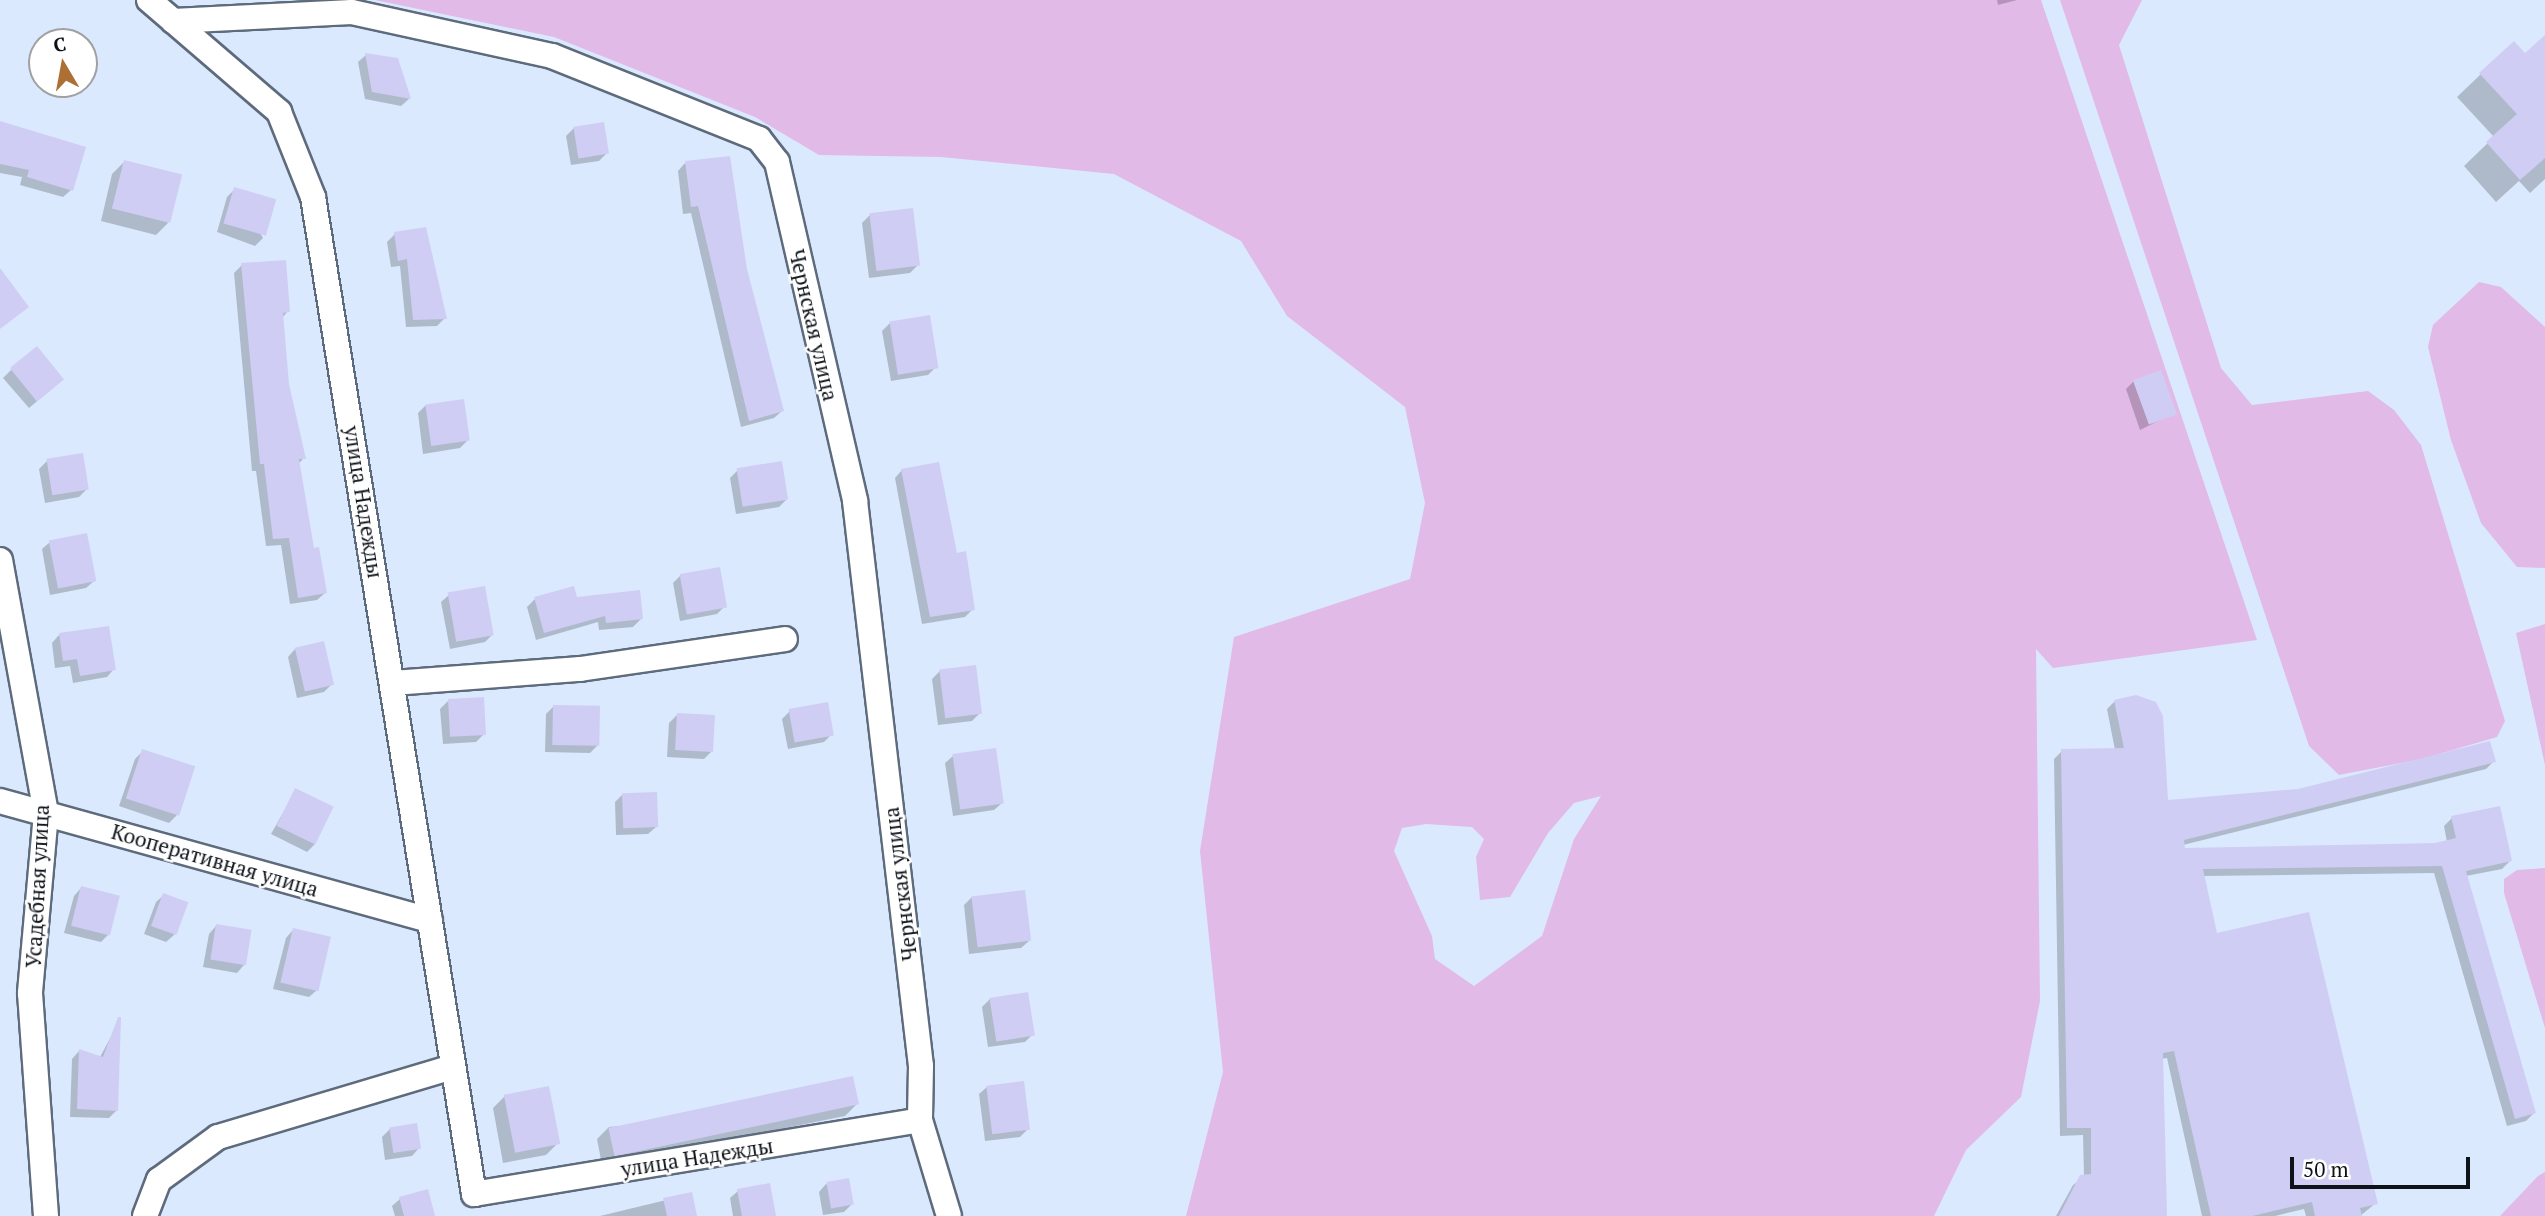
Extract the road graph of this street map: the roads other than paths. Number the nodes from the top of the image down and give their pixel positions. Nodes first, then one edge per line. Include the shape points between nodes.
1 (149, 0) edge
2 (173, 20) junction
3 (0, 560) edge
4 (785, 639) dead end
5 (393, 682) junction
6 (0, 801) edge
7 (46, 813) junction
8 (430, 920) junction
9 (453, 1067) junction
10 (920, 1120) junction
11 (46, 1216) edge
12 (145, 1216) edge
13 (949, 1216) edge

1 - 2 street, улица Надежды
2 - 5 street, улица Надежды via 279,112 313,197
2 - 10 street, Чернская улица via 352,12 552,56 759,139 777,162 855,501 921,1066
3 - 7 street, Усадебная улица
4 - 5 street via 580,669
5 - 8 street, улица Надежды
6 - 7 street, Кооперативная улица
7 - 8 street, Кооперативная улица
7 - 11 street, Усадебная улица via 30,993
8 - 9 street, улица Надежды
9 - 10 street, улица Надежды via 474,1194
9 - 12 street via 218,1137 159,1180
10 - 13 street, Чернская улица

